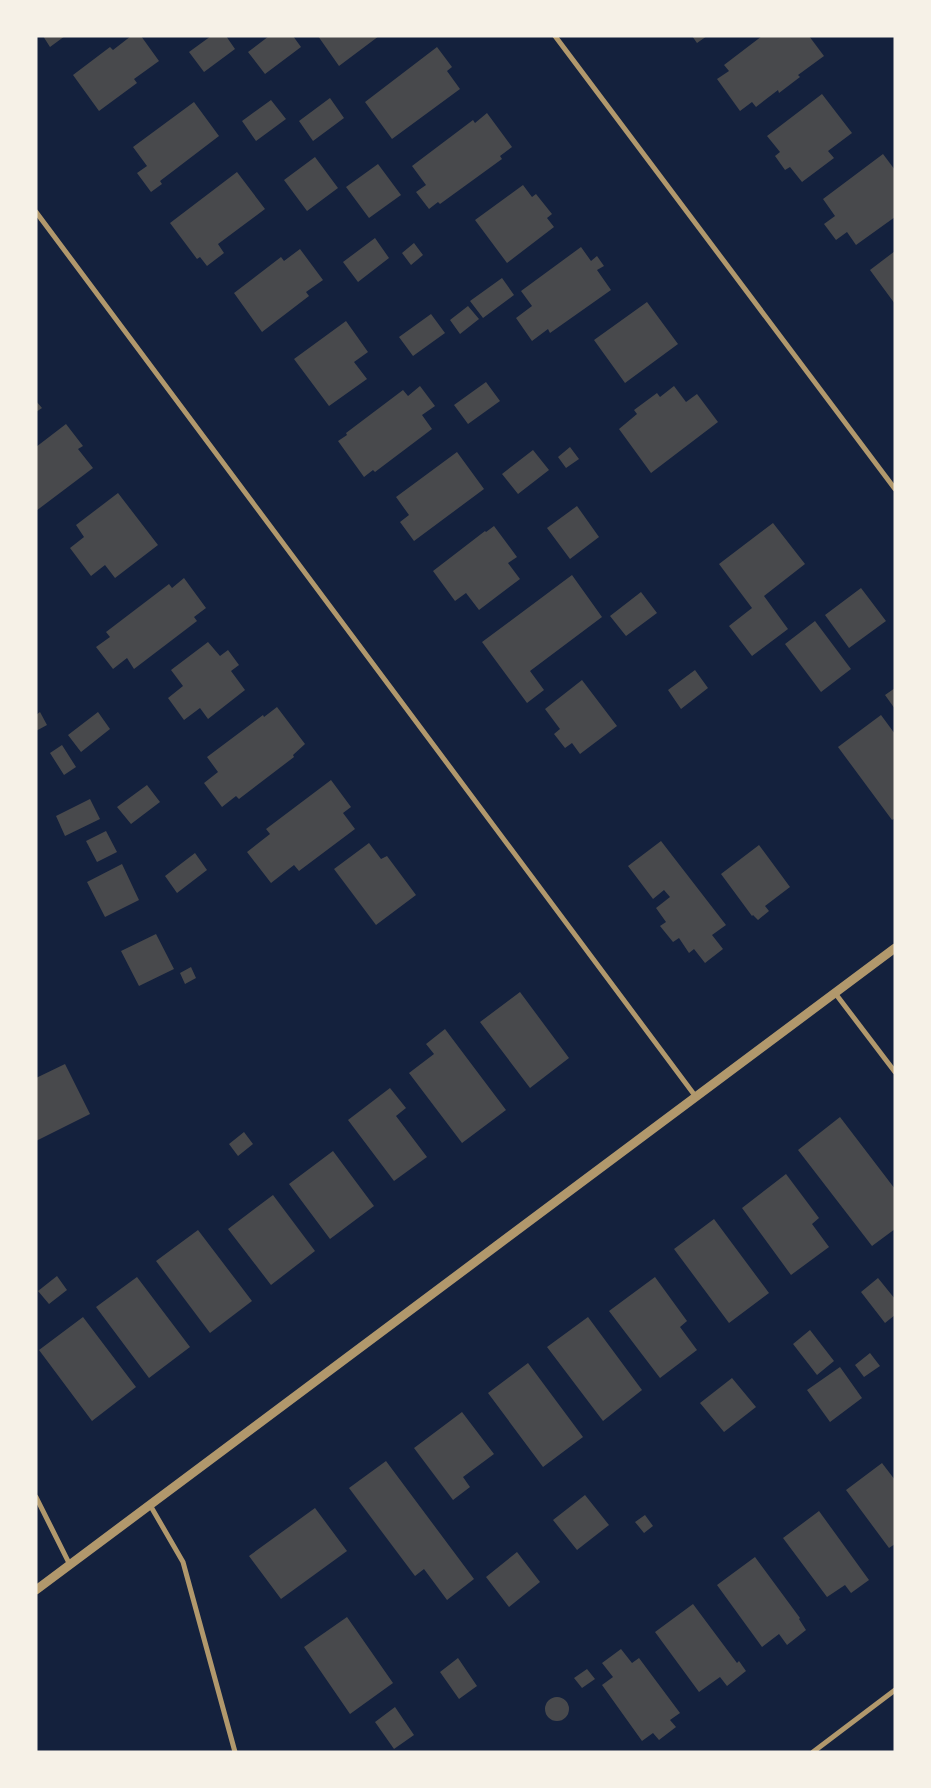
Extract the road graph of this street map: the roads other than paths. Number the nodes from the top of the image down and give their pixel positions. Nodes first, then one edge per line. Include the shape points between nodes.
1 (555, 36) edge
2 (36, 212) edge
3 (895, 489) edge
4 (895, 948) edge
5 (835, 993) junction
6 (895, 1072) edge
7 (696, 1097) junction
8 (36, 1497) edge
9 (150, 1505) junction
10 (70, 1565) junction
11 (36, 1590) edge
12 (895, 1690) edge
13 (235, 1752) edge
14 (813, 1752) edge

1 - 3 street
2 - 7 street
4 - 5 street
5 - 6 street
5 - 7 street
7 - 9 street
8 - 10 street
9 - 10 street
9 - 13 street via 183,1562
10 - 11 street
12 - 14 street

